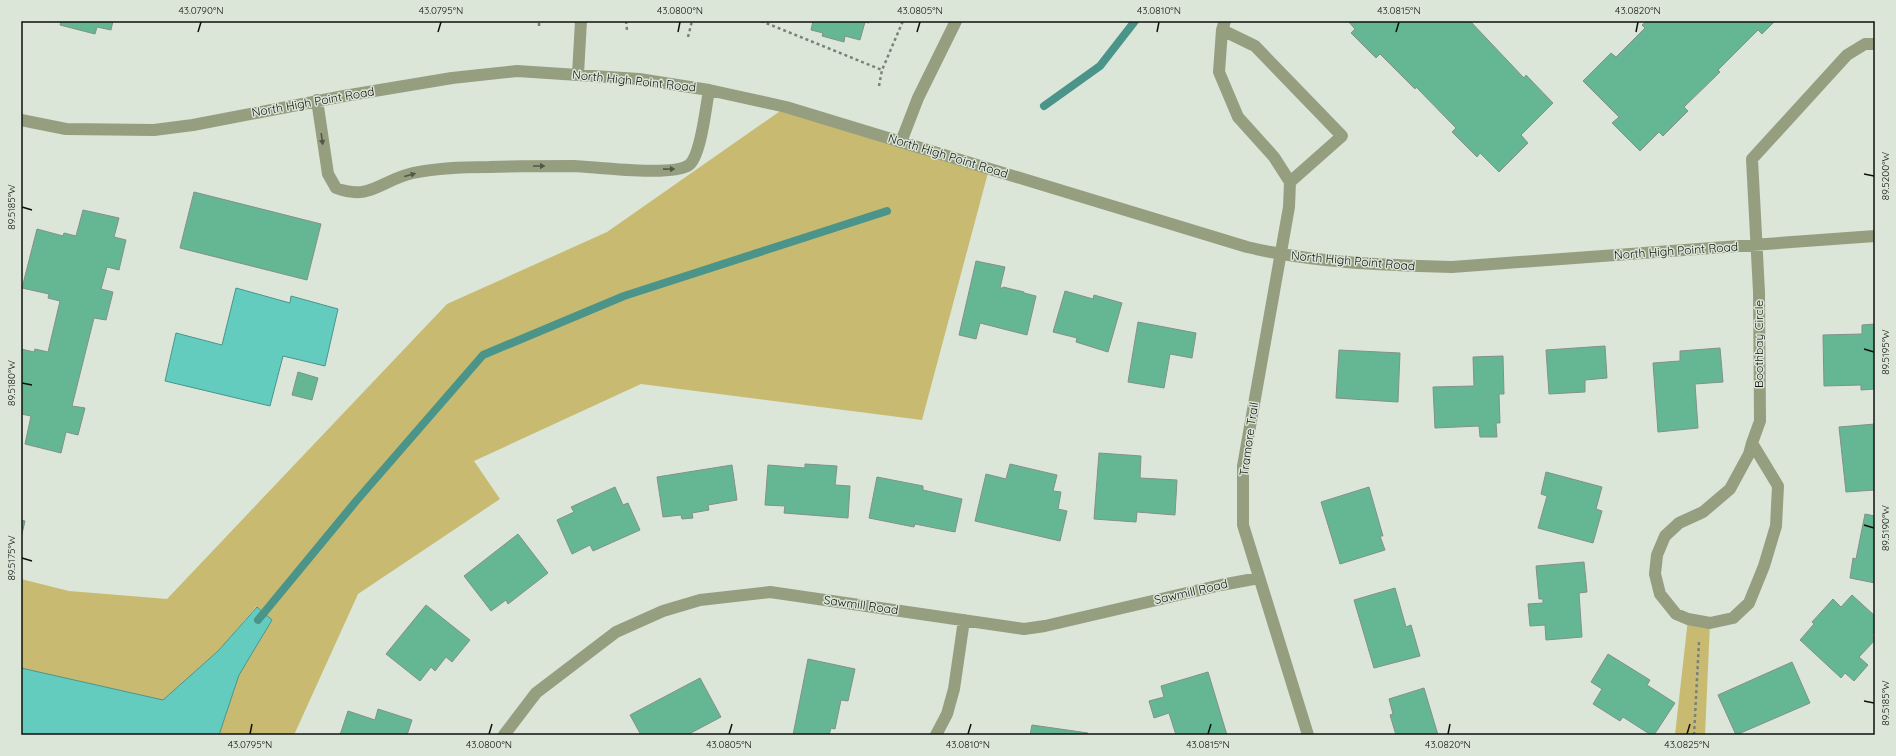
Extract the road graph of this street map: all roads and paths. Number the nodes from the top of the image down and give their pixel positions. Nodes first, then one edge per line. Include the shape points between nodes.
1 (539, 21) edge
2 (581, 21) edge
3 (626, 21) edge
4 (692, 21) edge
5 (760, 21) edge
6 (903, 21) edge
7 (956, 21) edge
8 (1223, 25) edge
9 (539, 26) dead end
10 (627, 30) dead end
11 (688, 37) dead end
12 (1875, 40) edge
13 (1875, 44) edge
14 (882, 70) junction
15 (578, 74) junction
16 (879, 86) dead end
17 (709, 90) junction
18 (317, 100) junction
19 (21, 120) edge
20 (902, 142) junction
21 (1290, 182) junction
22 (1875, 236) edge
23 (1756, 245) junction
24 (1280, 255) junction
25 (1752, 443) junction
26 (1260, 578) junction
27 (964, 620) junction
28 (1699, 620) junction
29 (504, 735) edge
30 (936, 735) edge
31 (1308, 735) edge
32 (1694, 735) edge

1 - 9 path
2 - 15 street
3 - 10 path
4 - 11 path
5 - 14 path
6 - 14 path
7 - 20 street via 918,98
8 - 21 street via 1219,72 1238,117 1274,158
8 - 21 street via 1255,46 1342,136
12 - 13 street
13 - 23 street, Boothbay Circle via 1865,44 1847,55 1752,159
14 - 16 path
15 - 17 street, North High Point Road via 639,79
15 - 18 street, North High Point Road via 517,71 452,78
18 -> 17 street via 328,174 336,188 364,193 412,173 476,167 676,169 689,165 696,156
17 - 20 street, North High Point Road via 786,106
18 - 19 street, North High Point Road via 193,125 154,130 66,129
20 - 24 street, North High Point Road via 1139,215
21 - 24 street, Tramore Trail via 1289,207
22 - 23 street, North High Point Road
23 - 24 street, North High Point Road via 1452,267 1329,261
23 - 25 street, Boothbay Circle via 1760,422
24 - 26 street, Tramore Trail via 1243,466 1243,525
25 - 28 street, Boothbay Circle via 1778,486 1776,526 1749,603 1733,618 1710,623
25 - 28 street, Boothbay Circle via 1749,454 1730,489 1703,512 1679,523 1665,536 1657,555 1655,574 1660,594 1676,614
26 - 27 street, Sawmill Road via 1045,626 1024,628
26 - 31 street, Tramore Trail
27 - 29 street, Sawmill Road via 770,592 700,600 663,611 616,632 536,693
27 - 30 street via 954,689 947,714
28 - 32 path

